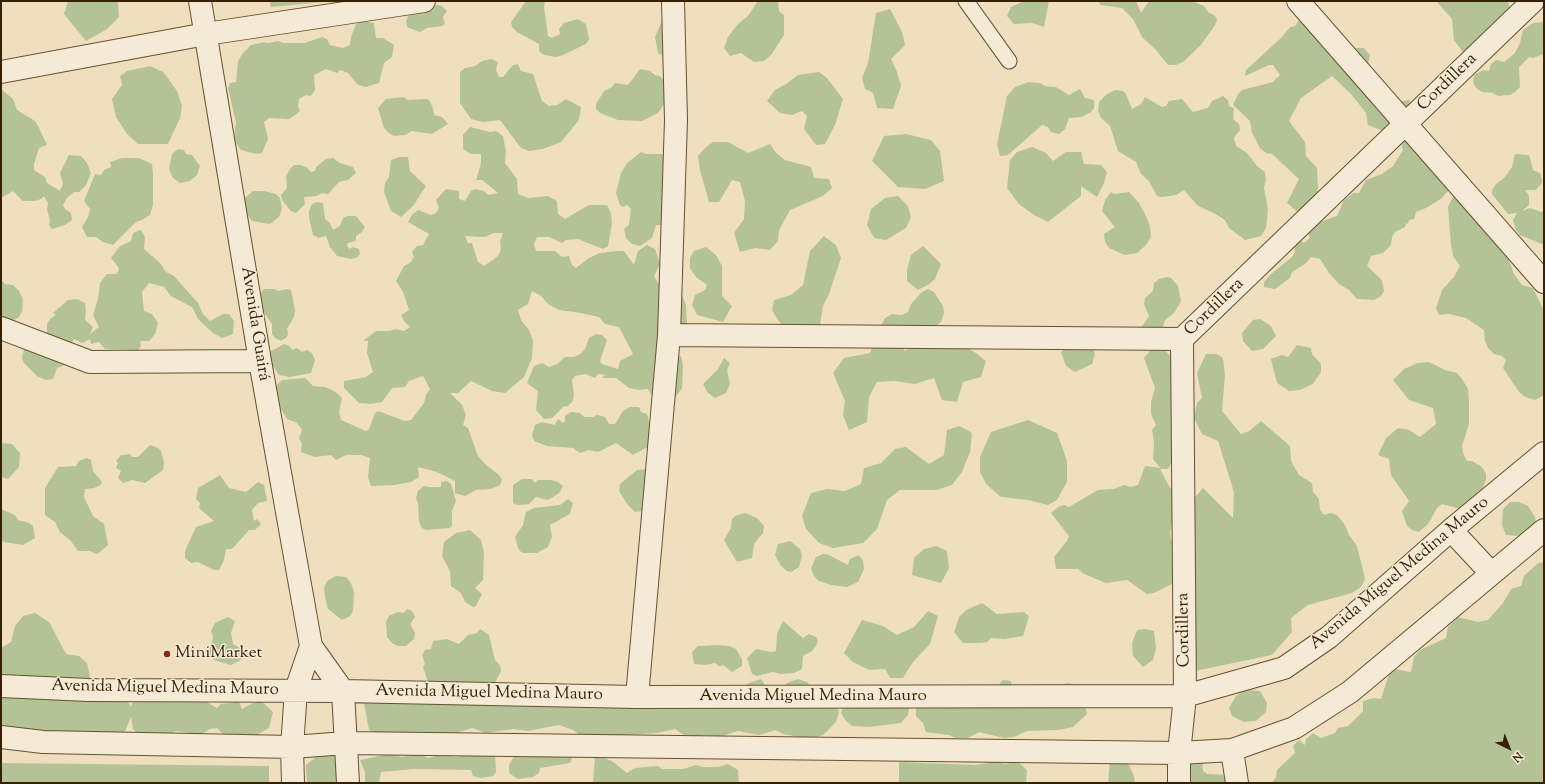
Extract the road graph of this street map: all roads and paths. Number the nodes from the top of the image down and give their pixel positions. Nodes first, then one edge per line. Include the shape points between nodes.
1 (200, 1) edge
2 (424, 1) edge
3 (673, 1) edge
4 (966, 1) edge
5 (1298, 1) edge
6 (1533, 1) edge
7 (206, 34) junction
8 (1009, 61) dead end
9 (1, 72) edge
10 (1405, 123) junction
11 (1544, 282) edge
12 (1, 328) edge
13 (669, 335) junction
14 (1182, 339) junction
15 (260, 361) junction
16 (1544, 453) edge
17 (1451, 530) junction
18 (1544, 530) edge
19 (1491, 573) junction
20 (311, 646) junction
21 (1, 686) edge
22 (296, 690) junction
23 (343, 691) junction
24 (1185, 696) junction
25 (637, 697) junction
26 (1, 737) edge
27 (346, 743) junction
28 (292, 747) junction
29 (1232, 750) junction
30 (1179, 753) junction
31 (293, 783) edge
32 (348, 783) edge
33 (1179, 783) edge
34 (1237, 783) edge

1 - 7 street, Avenida Guairá
2 - 7 street
3 - 13 street via 676,120
4 - 8 lane
5 - 10 street
6 - 10 street, Cordillera
7 - 9 street
7 - 15 street, Avenida Guairá
10 - 11 street
10 - 14 street, Cordillera
12 - 15 street via 90,362
13 - 14 street
13 - 25 street
14 - 24 street, Cordillera
15 - 20 street, Avenida Guairá
16 - 17 street, Avenida Miguel Medina Mauro
17 - 19 street
17 - 24 street, Avenida Miguel Medina Mauro via 1329,637 1284,668
18 - 19 street
19 - 29 street via 1350,692 1294,728
20 - 22 street, Avenida Guairá
20 - 23 street, Avenida Guairá
21 - 22 street, Avenida Miguel Medina Mauro via 141,691
22 - 23 street, Avenida Miguel Medina Mauro
22 - 28 street, Avenida Guairá
23 - 25 street, Avenida Miguel Medina Mauro
23 - 27 street
24 - 25 street, Avenida Miguel Medina Mauro
24 - 30 street, Cordillera
26 - 28 street via 43,742
27 - 28 street
27 - 30 street
27 - 32 street
28 - 31 street, Avenida Guairá
29 - 30 street
29 - 34 street
30 - 33 street, Cordillera

